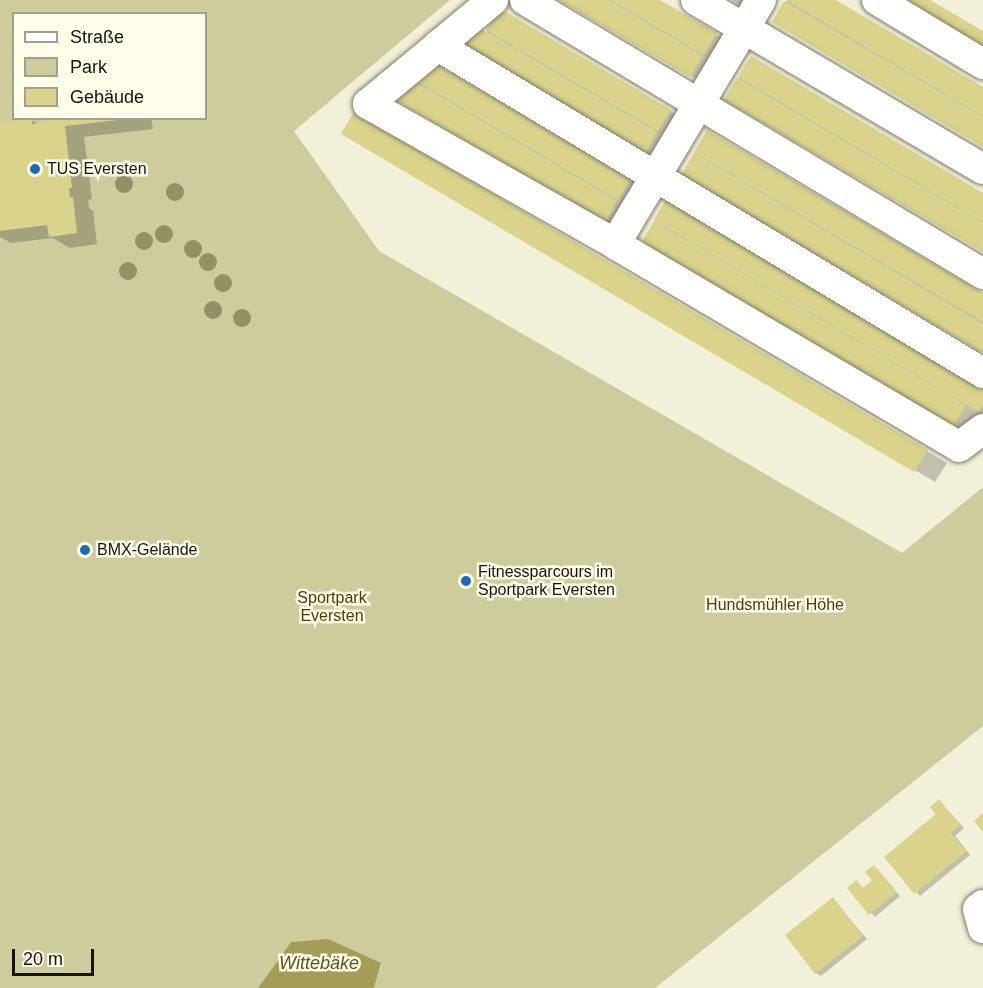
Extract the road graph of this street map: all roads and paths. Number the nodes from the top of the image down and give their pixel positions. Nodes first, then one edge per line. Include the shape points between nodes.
1 (494, 0) edge
2 (525, 0) edge
3 (696, 0) edge
4 (761, 0) edge
5 (877, 0) edge
6 (744, 29) junction
7 (438, 46) junction
8 (983, 64) edge
9 (699, 105) junction
10 (983, 169) edge
11 (655, 177) junction
12 (615, 244) junction
13 (983, 274) edge
14 (983, 373) edge
15 (983, 429) edge
16 (983, 904) edge
17 (983, 928) edge

1 - 7 street
2 - 9 street
3 - 6 street
4 - 6 street
5 - 8 street
6 - 9 street
6 - 10 street
7 - 11 street
7 - 12 street via 368,104
9 - 11 street
9 - 13 street
11 - 12 street
11 - 14 street
12 - 15 street via 959,447
16 - 17 street via 978,909

